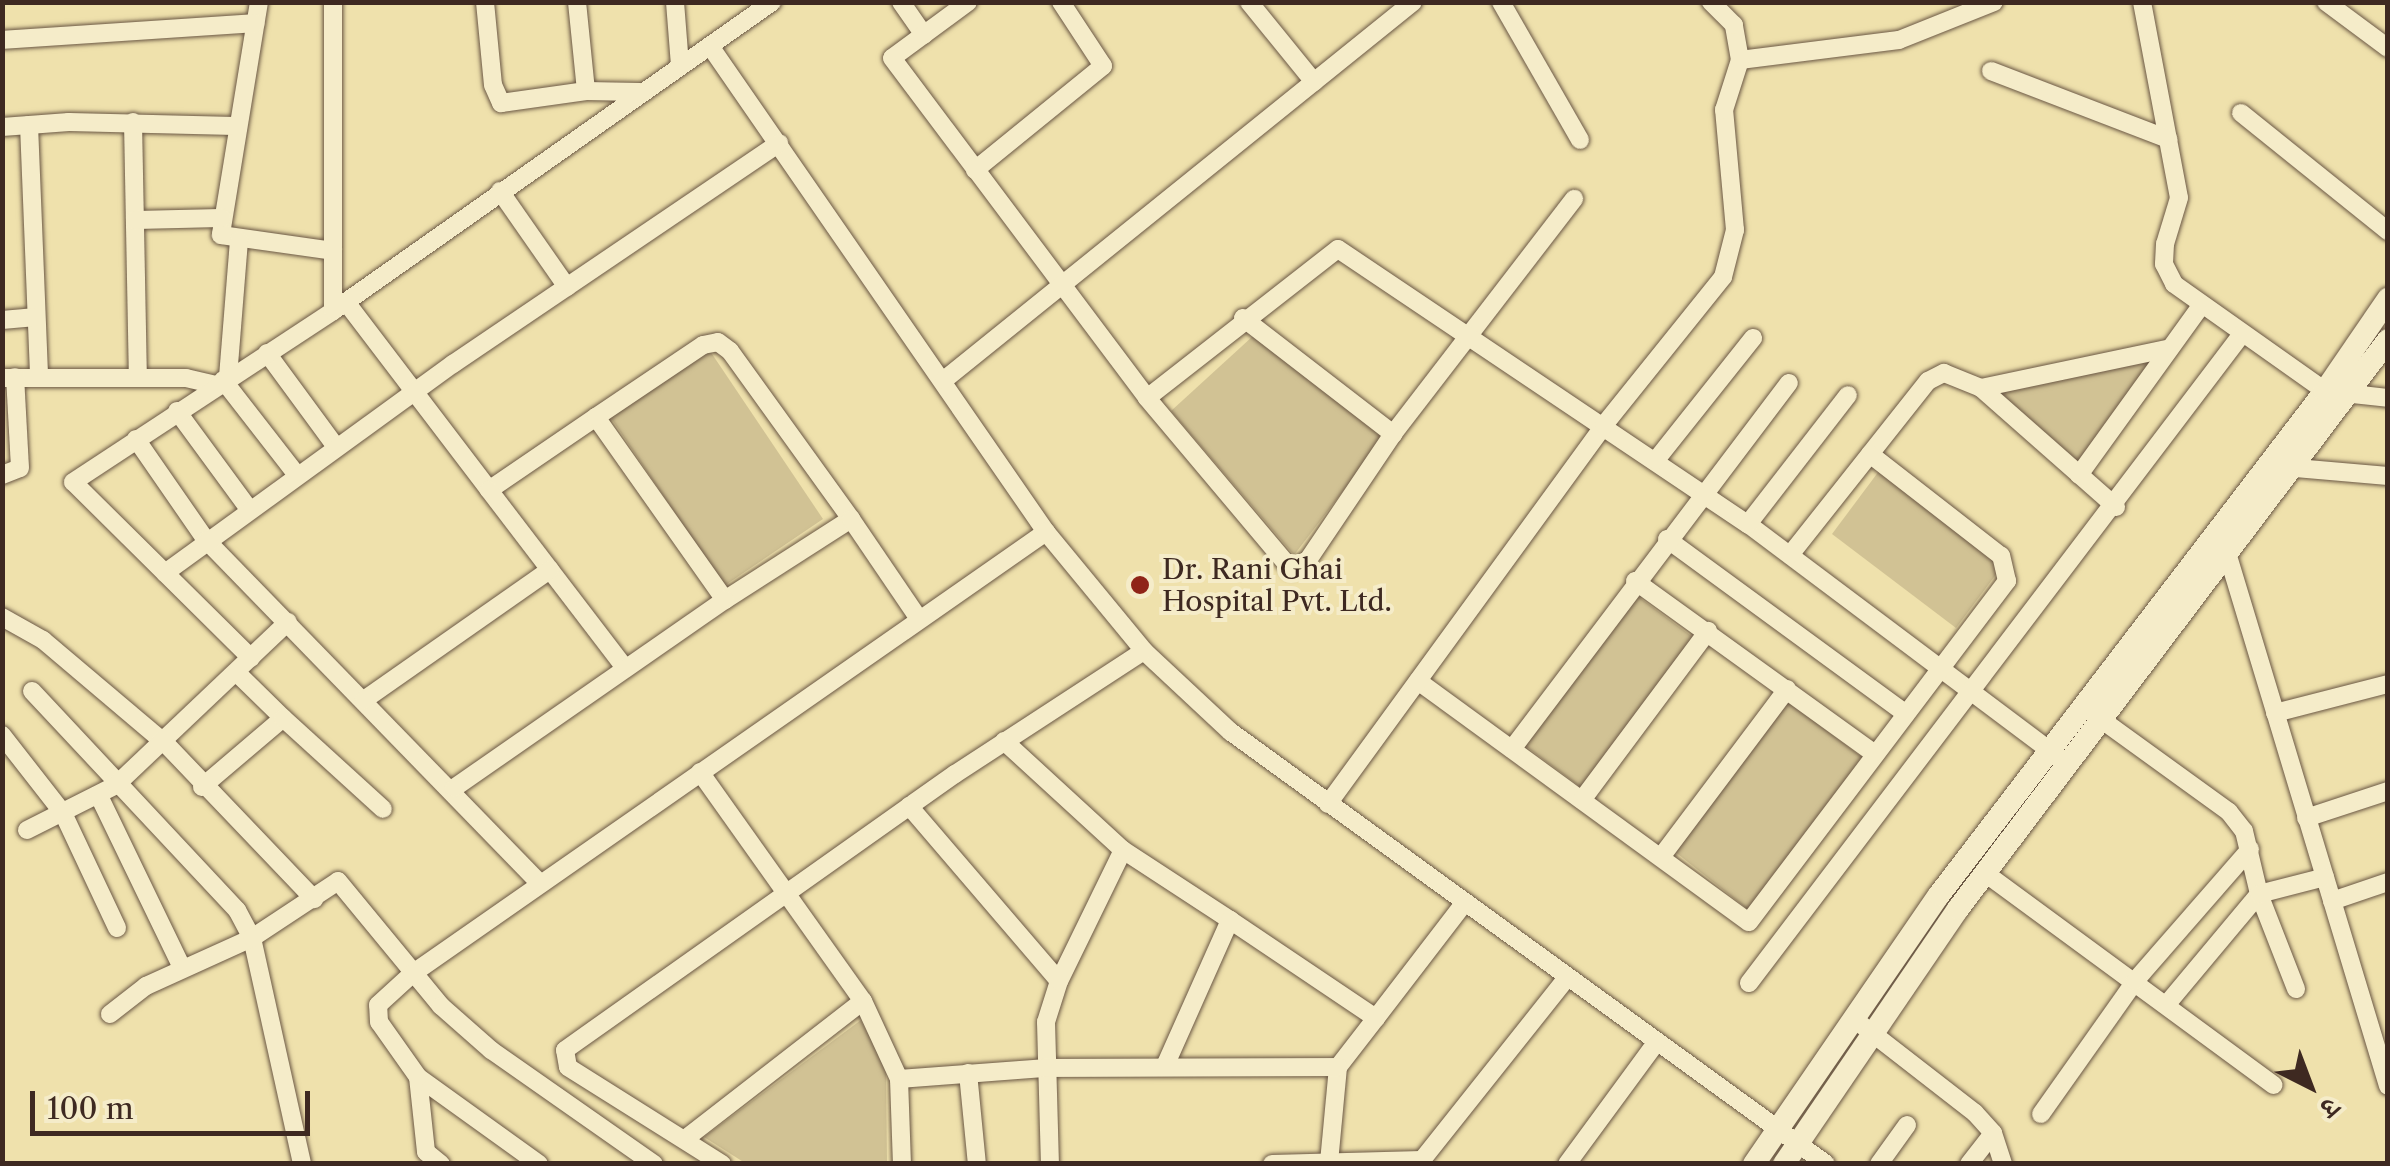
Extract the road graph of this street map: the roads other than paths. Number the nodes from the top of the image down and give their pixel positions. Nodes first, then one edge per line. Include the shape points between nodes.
1 (259, 2) edge
2 (333, 2) edge
3 (484, 2) edge
4 (576, 2) edge
5 (674, 2) edge
6 (772, 2) edge
7 (901, 2) edge
8 (968, 2) edge
9 (1061, 2) edge
10 (1249, 2) edge
11 (1412, 2) edge
12 (1501, 2) edge
13 (1711, 2) edge
14 (1994, 2) edge
15 (2142, 2) edge
16 (2326, 2) edge
17 (255, 23) junction
18 (924, 34) junction
19 (2, 40) edge
20 (710, 46) junction
21 (2388, 48) edge
22 (1740, 60) junction
23 (680, 65) junction
24 (1992, 71) dead end
25 (1314, 82) junction
26 (586, 91) junction
27 (640, 92) junction
28 (2241, 112) dead end
29 (133, 122) junction
30 (29, 125) junction
31 (235, 126) junction
32 (2, 127) edge
33 (2168, 138) junction
34 (1580, 140) dead end
35 (779, 143) junction
36 (975, 170) junction
37 (500, 191) junction
38 (1574, 198) dead end
39 (222, 218) junction
40 (135, 220) junction
41 (2388, 231) edge
42 (239, 240) junction
43 (334, 251) junction
44 (1060, 283) junction
45 (567, 287) junction
46 (2388, 298) edge
47 (340, 306) junction
48 (2201, 306) junction
49 (36, 317) junction
50 (1243, 318) junction
51 (2, 320) edge
52 (2242, 334) junction
53 (1470, 337) junction
54 (1753, 338) dead end
55 (2387, 343) edge
56 (2170, 348) junction
57 (267, 352) junction
58 (39, 377) junction
59 (9, 378) edge
60 (138, 378) junction
61 (944, 380) junction
62 (223, 381) junction
63 (1789, 384) dead end
64 (1981, 388) junction
65 (2326, 391) junction
66 (411, 394) junction
67 (2352, 394) junction
68 (1848, 395) dead end
69 (1147, 398) junction
70 (2388, 398) edge
71 (176, 411) junction
72 (596, 417) junction
73 (1604, 425) junction
74 (1393, 434) junction
75 (136, 439) junction
76 (336, 447) junction
77 (1870, 454) junction
78 (1656, 460) junction
79 (2296, 468) junction
80 (2, 475) edge
81 (297, 475) junction
82 (2080, 475) junction
83 (2388, 476) edge
84 (489, 490) junction
85 (1700, 493) junction
86 (2116, 507) junction
87 (249, 509) junction
88 (851, 519) junction
89 (1748, 524) junction
90 (2220, 528) junction
91 (1046, 532) junction
92 (1666, 539) junction
93 (206, 540) junction
94 (1790, 555) junction
95 (2229, 557) junction
96 (550, 570) junction
97 (165, 573) junction
98 (1635, 581) junction
99 (725, 600) junction
100 (2, 616) edge
101 (919, 619) junction
102 (288, 622) junction
103 (1708, 631) junction
104 (1144, 651) junction
105 (251, 658) junction
106 (625, 668) junction
107 (1939, 670) junction
108 (236, 672) junction
109 (1418, 681) junction
110 (2388, 684) edge
111 (1787, 689) junction
112 (32, 691) dead end
113 (1972, 694) junction
114 (364, 700) junction
115 (2275, 713) junction
116 (1906, 714) junction
117 (283, 718) junction
118 (2102, 720) junction
119 (2, 734) edge
120 (1004, 740) junction
121 (165, 743) junction
122 (1512, 749) junction
123 (1875, 754) junction
124 (2059, 757) junction
125 (700, 772) junction
126 (116, 785) junction
127 (202, 787) junction
128 (454, 788) junction
129 (2388, 791) edge
130 (99, 796) junction
131 (1582, 800) junction
132 (1328, 804) junction
133 (908, 806) junction
134 (383, 808) dead end
135 (63, 813) junction
136 (2306, 818) junction
137 (27, 830) dead end
138 (2250, 849) junction
139 (1123, 850) junction
140 (1661, 857) junction
141 (1985, 873) junction
142 (2325, 877) junction
143 (2388, 882) edge
144 (540, 884) junction
145 (789, 890) junction
146 (2259, 894) junction
147 (314, 899) junction
148 (2332, 901) junction
149 (1465, 902) junction
150 (1230, 920) junction
151 (117, 928) dead end
152 (252, 938) junction
153 (181, 966) junction
154 (412, 974) junction
155 (1567, 978) junction
156 (1059, 980) junction
157 (2135, 981) junction
158 (1749, 982) dead end
159 (2296, 989) dead end
160 (863, 1001) junction
161 (2167, 1004) junction
162 (110, 1014) dead end
163 (1376, 1018) junction
164 (2380, 1025) edge
165 (1863, 1026) junction
166 (1656, 1044) junction
167 (1165, 1066) junction
168 (1338, 1067) junction
169 (1044, 1068) junction
170 (968, 1073) junction
171 (418, 1077) junction
172 (899, 1079) junction
173 (2274, 1085) dead end
174 (2388, 1086) edge
175 (2040, 1114) dead end
176 (1907, 1125) dead end
177 (1992, 1133) junction
178 (1789, 1136) junction
179 (685, 1139) junction
180 (432, 1160) edge
181 (1329, 1162) edge
182 (1424, 1162) edge
183 (1286, 1163) edge
184 (302, 1164) edge
185 (539, 1164) edge
186 (654, 1164) edge
187 (722, 1164) edge
188 (902, 1164) edge
189 (977, 1164) edge
190 (1050, 1164) edge
191 (1272, 1164) edge
192 (1567, 1164) edge
193 (1754, 1164) edge
194 (1784, 1164) edge
195 (1826, 1164) edge
196 (1879, 1164) edge
197 (1969, 1164) edge
198 (2003, 1164) edge

1 - 17 street
2 - 43 street
3 - 26 street via 493,85 502,104
4 - 26 street
5 - 23 street
6 - 20 street
7 - 18 street
8 - 18 street
9 - 36 street via 1103,66
10 - 25 street
11 - 25 street
12 - 34 street
13 - 22 street via 1734,25
14 - 22 street via 1898,40
15 - 33 street
16 - 21 street
17 - 19 street
17 - 31 street
18 - 36 street via 892,58
20 - 23 street
20 - 35 street
22 - 73 street via 1724,110 1733,255
23 - 27 street
24 - 33 street
25 - 44 street
26 - 27 street
27 - 37 street
28 - 41 street
29 - 30 street
29 - 31 street
29 - 40 street
30 - 32 street
30 - 49 street
31 - 39 street
33 - 48 street via 2179,213 2164,264 2174,284
35 - 45 street
35 - 61 street
36 - 44 street
37 - 45 street
37 - 47 street
38 - 53 street
39 - 40 street
39 - 42 street via 221,235
40 - 60 street
42 - 43 street
42 - 62 street
43 - 47 street
44 - 61 street
44 - 69 street
45 - 66 street
46 - 65 street
47 - 57 street
47 - 66 street
48 - 52 street
48 - 56 street
49 - 51 street
49 - 58 street
50 - 53 street via 1338,249
50 - 69 street
50 - 74 street
52 - 65 street
52 - 86 street
53 - 73 street
53 - 74 street
54 - 78 street
55 - 67 street
56 - 64 street
56 - 82 street
57 - 62 street
57 - 76 street
58 - 59 street
58 - 60 street
59 - 80 street via 20,468
60 - 62 street
61 - 91 street
62 - 71 street
62 - 81 street
63 - 85 street
64 - 77 street via 1958,374 1928,381
64 - 82 street
65 - 67 street
65 - 90 street
66 - 76 street
66 - 84 street
67 - 70 street
67 - 79 street
68 - 89 street
69 - 74 street via 1291,569 1308,560
71 - 75 street
71 - 87 street
72 - 84 street
72 - 88 street via 704,344 718,342
72 - 99 street
73 - 78 street
73 - 109 street
75 - 93 street
75 - 97 street via 73,482
76 - 81 street
77 - 94 street
77 - 107 street via 2008,566 2006,581
78 - 85 street
79 - 83 street
79 - 95 street
81 - 87 street
82 - 86 street
84 - 96 street
85 - 89 street
85 - 92 street
86 - 113 street
87 - 93 street
88 - 99 street
88 - 101 street
89 - 94 street
90 - 95 street
90 - 124 street
91 - 101 street
91 - 104 street
92 - 98 street
92 - 116 street
93 - 97 street
93 - 102 street
94 - 107 street
95 - 115 street
95 - 118 street
96 - 106 street
96 - 114 street
97 - 105 street
98 - 103 street
98 - 122 street
99 - 106 street
100 - 121 street via 43,640
101 - 125 street
102 - 105 street
102 - 114 street
103 - 111 street
103 - 131 street
104 - 120 street
104 - 132 street via 1232,732
105 - 108 street
106 - 128 street
107 - 113 street
107 - 116 street
108 - 117 street
108 - 121 street
109 - 122 street
109 - 132 street
110 - 115 street
111 - 123 street
111 - 140 street
112 - 126 street
113 - 124 street
113 - 158 street
114 - 128 street
115 - 136 street
116 - 123 street
117 - 127 street
117 - 134 street
118 - 124 street
118 - 138 street via 2229,812
119 - 135 street
120 - 133 street
120 - 139 street
121 - 126 street
121 - 127 street
122 - 131 street
123 - 140 street via 1750,922
124 - 141 street
124 - 165 street
125 - 144 street
125 - 145 street
126 - 130 street
126 - 152 street via 214,880
127 - 147 street
128 - 144 street
129 - 136 street
130 - 135 street
130 - 153 street
131 - 140 street
132 - 149 street
133 - 145 street
133 - 156 street
135 - 137 street
135 - 151 street
136 - 142 street
138 - 146 street
138 - 157 street
139 - 150 street
139 - 156 street
141 - 157 street
141 - 165 street
142 - 146 street
142 - 148 street
143 - 148 street
144 - 154 street
145 - 160 street
145 - 179 street via 565,1050 568,1067
146 - 159 street
146 - 161 street
147 - 152 street
147 - 154 street via 338,881
148 - 164 street
149 - 155 street
149 - 163 street
150 - 163 street
150 - 167 street
152 - 153 street
152 - 184 street
153 - 162 street
154 - 171 street via 378,1005 379,1022
154 - 186 street via 490,1050
155 - 166 street
155 - 182 street
156 - 169 street via 1046,1022
157 - 161 street
157 - 175 street
160 - 172 street
160 - 179 street
161 - 173 street
163 - 168 street
164 - 174 street
165 - 177 street
165 - 178 street
166 - 178 street
166 - 192 street
167 - 168 street
167 - 169 street
168 - 181 street
169 - 170 street
169 - 190 street
170 - 172 street
170 - 189 street
171 - 180 street
171 - 185 street
172 - 188 street
176 - 196 street
177 - 197 street
177 - 198 street
178 - 193 street
178 - 194 street
178 - 195 street
179 - 187 street
181 - 182 street
181 - 183 street
183 - 191 street

